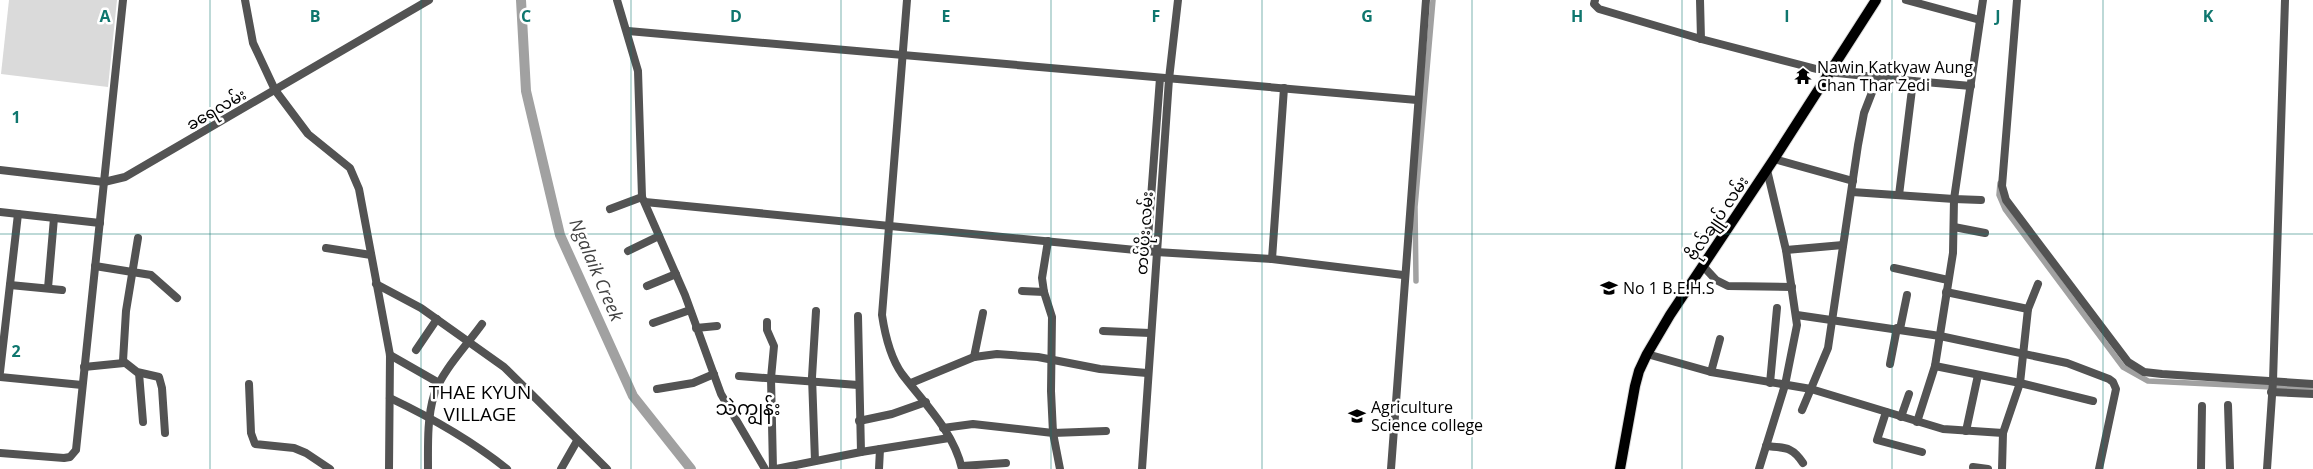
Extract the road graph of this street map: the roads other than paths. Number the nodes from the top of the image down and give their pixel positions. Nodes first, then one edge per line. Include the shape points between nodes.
1 (123, 0) edge
2 (245, 0) edge
3 (429, 0) edge
4 (617, 0) edge
5 (907, 0) edge
6 (1178, 0) edge
7 (1426, 0) edge
8 (1595, 0) edge
9 (1700, 0) edge
10 (1876, 0) edge
11 (1906, 0) edge
12 (1983, 0) edge
13 (2017, 0) edge
14 (2286, 0) edge
15 (1980, 20) junction
16 (628, 31) junction
17 (1701, 39) junction
18 (903, 55) junction
19 (1828, 72) junction
20 (1878, 76) junction
21 (1164, 78) junction
22 (1913, 81) junction
23 (1971, 86) junction
24 (1284, 88) junction
25 (275, 90) junction
26 (1416, 100) junction
27 (1774, 159) junction
28 (0, 170) edge
29 (1767, 170) junction
30 (1853, 181) junction
31 (104, 182) junction
32 (1852, 192) junction
33 (1899, 195) junction
34 (1954, 199) junction
35 (644, 200) junction
36 (1981, 200) dead end
37 (610, 209) dead end
38 (0, 212) edge
39 (18, 214) junction
40 (54, 218) junction
41 (100, 223) junction
42 (888, 227) junction
43 (1954, 227) junction
44 (1985, 233) dead end
45 (659, 236) junction
46 (138, 238) dead end
47 (1048, 241) junction
48 (1843, 245) junction
49 (326, 248) dead end
50 (1786, 250) junction
51 (628, 252) dead end
52 (1147, 252) junction
53 (1156, 252) junction
54 (371, 255) junction
55 (1272, 259) junction
56 (95, 266) junction
57 (1703, 266) junction
58 (1894, 268) dead end
59 (133, 272) junction
60 (676, 274) junction
61 (1404, 275) junction
62 (1948, 280) junction
63 (376, 284) junction
64 (2038, 284) dead end
65 (10, 285) junction
66 (647, 286) dead end
67 (1792, 287) junction
68 (48, 288) junction
69 (62, 290) dead end
70 (1022, 291) dead end
71 (1044, 292) junction
72 (1946, 292) junction
73 (1907, 295) dead end
74 (177, 298) dead end
75 (1777, 308) dead end
76 (2028, 309) junction
77 (690, 310) junction
78 (816, 310) dead end
79 (983, 313) dead end
80 (1797, 315) junction
81 (858, 316) dead end
82 (437, 319) junction
83 (1834, 319) junction
84 (767, 322) dead end
85 (653, 323) dead end
86 (482, 324) dead end
87 (717, 326) dead end
88 (696, 328) junction
89 (1898, 328) junction
90 (1103, 331) dead end
91 (1150, 333) junction
92 (1940, 336) junction
93 (1720, 339) dead end
94 (468, 343) junction
95 (416, 350) dead end
96 (1647, 354) junction
97 (2022, 354) junction
98 (390, 355) junction
99 (974, 357) junction
100 (1053, 360) junction
101 (124, 363) junction
102 (1890, 364) dead end
103 (1935, 366) junction
104 (84, 367) junction
105 (0, 372) edge
106 (1711, 372) junction
107 (139, 373) junction
108 (1147, 373) junction
109 (714, 374) junction
110 (1978, 375) junction
111 (739, 376) dead end
112 (0, 377) edge
113 (771, 378) junction
114 (813, 380) junction
115 (439, 383) junction
116 (911, 383) junction
117 (1770, 383) junction
118 (2020, 383) junction
119 (249, 384) dead end
120 (2313, 384) edge
121 (82, 385) junction
122 (858, 385) junction
123 (1784, 385) junction
124 (2272, 386) junction
125 (657, 389) dead end
126 (1811, 389) junction
127 (1909, 394) dead end
128 (2313, 394) edge
129 (390, 398) junction
130 (2093, 401) dead end
131 (926, 402) junction
132 (2202, 406) dead end
133 (2228, 406) dead end
134 (1802, 410) dead end
135 (1886, 412) junction
136 (1901, 417) junction
137 (430, 419) junction
138 (859, 421) junction
139 (143, 422) dead end
140 (1917, 422) junction
141 (943, 428) junction
142 (1106, 431) dead end
143 (1966, 431) junction
144 (1053, 432) junction
145 (165, 433) dead end
146 (2002, 433) junction
147 (949, 438) junction
148 (577, 441) junction
149 (1766, 446) junction
150 (880, 449) junction
151 (861, 452) junction
152 (1922, 452) dead end
153 (0, 453) edge
154 (815, 460) junction
155 (1006, 463) dead end
156 (1803, 463) dead end
157 (962, 467) edge
158 (1973, 468) dead end
159 (330, 469) edge
160 (389, 469) edge
161 (428, 469) edge
162 (507, 469) edge
163 (561, 469) edge
164 (607, 469) edge
165 (765, 469) edge
166 (775, 469) edge
167 (879, 469) edge
168 (1060, 469) edge
169 (1142, 469) edge
170 (1391, 469) edge
171 (1620, 469) edge
172 (1758, 469) edge
173 (1988, 469) edge
174 (2002, 469) edge
175 (2099, 469) edge
176 (2201, 469) edge
177 (2230, 469) edge
178 (2267, 469) edge

1 - 31 street
2 - 25 street via 252,44
3 - 25 street, ခရေလမ်း
4 - 16 street
5 - 18 street
6 - 21 street, တပ်ပိုး လမ်း
7 - 26 street
8 - 17 street via 1594,4 1599,9
9 - 17 street
10 - 19 main road, ဗိုလ်ချုပ် လမ်း
11 - 15 street
12 - 15 street
13 - 124 street via 2002,186 2006,200 2128,362 2136,368 2162,374
14 - 124 street
15 - 23 street
16 - 18 street
16 - 35 street via 640,86
17 - 19 street
18 - 21 street
18 - 42 street
19 - 20 street
19 - 27 main road, ဗိုလ်ချုပ် လမ်း
20 - 22 street
20 - 30 street via 1864,113
21 - 24 street
21 - 52 street
21 - 53 street, တပ်ပိုး လမ်း
22 - 23 street
22 - 33 street
23 - 34 street
24 - 26 street
24 - 55 street
25 - 31 street, ခရေလမ်း via 125,177
25 - 54 street via 308,134 350,168 359,189
26 - 61 street
27 - 29 main road, ဗိုလ်ချုပ် လမ်း
27 - 30 street
28 - 31 street, ခရေလမ်း
29 - 50 street
29 - 57 main road, ဗိုလ်ချုပ် လမ်း
30 - 32 street
31 - 41 street
32 - 33 street
32 - 48 street
33 - 34 street
34 - 36 street
34 - 43 street
35 - 37 street
35 - 42 street
35 - 45 street
38 - 39 street
39 - 40 street
39 - 65 street
40 - 41 street
40 - 68 street
41 - 56 street
42 - 47 street
42 - 116 street via 882,315 895,360
43 - 44 street
43 - 62 street
45 - 51 street
45 - 60 street
46 - 59 street
47 - 52 street
47 - 71 street via 1042,278
48 - 50 street
48 - 83 street
49 - 54 street
50 - 67 street
52 - 53 street
53 - 55 street
53 - 91 street, တပ်ပိုး လမ်း
54 - 63 street
55 - 61 street
56 - 59 street
56 - 104 street
57 - 67 street via 1716,280 1728,286
57 - 96 main road, ဗိုလ်ချုပ် လမ်း
58 - 62 street
59 - 74 street via 151,275
59 - 101 street via 126,311
60 - 66 street
60 - 77 street
61 - 170 street
62 - 72 street
63 - 82 street
63 - 98 street
64 - 76 street
65 - 68 street
65 - 105 street
67 - 80 street
68 - 69 street
70 - 71 street
71 - 100 street via 1052,317
72 - 76 street
72 - 92 street
73 - 89 street
75 - 117 street
76 - 97 street
77 - 85 street
77 - 88 street
78 - 114 street
79 - 99 street
80 - 83 street
80 - 123 street
81 - 122 street
82 - 94 street
82 - 95 street
83 - 89 street
83 - 126 street via 1828,348
84 - 113 street via 774,346
86 - 94 street
87 - 88 street
88 - 109 street
89 - 92 street
89 - 102 street
90 - 91 street
91 - 108 street, တပ်ပိုး လမ်း
92 - 97 street
92 - 103 street
93 - 106 street
94 - 115 street
94 - 148 street via 504,367
96 - 106 street
96 - 171 main road, ဗိုလ်ချုပ် လမ်း via 1635,386
97 - 118 street
97 - 175 street via 2067,363 2113,382 2116,389
98 - 115 street
98 - 129 street
99 - 100 street via 997,354
99 - 116 street
100 - 108 street
100 - 144 street via 1050,391
101 - 104 street
101 - 107 street
103 - 110 street
103 - 140 street
104 - 121 street
106 - 117 street
107 - 139 street
107 - 145 street via 155,374 160,379
108 - 169 street, တပ်ပိုး လမ်း
109 - 125 street
109 - 165 street via 721,394
110 - 118 street
110 - 143 street
111 - 113 street
112 - 121 street
113 - 114 street
113 - 166 street
114 - 122 street
114 - 154 street
115 - 137 street
116 - 131 street
117 - 123 street
118 - 130 street
118 - 146 street
119 - 159 street via 251,433 255,444 294,448
120 - 124 street
121 - 153 street via 73,455 57,459
122 - 138 street
123 - 126 street
123 - 149 street
124 - 128 street
124 - 178 street
126 - 134 street
126 - 135 street
127 - 136 street via 1902,401
129 - 137 street
129 - 160 street
131 - 138 street
131 - 141 street
132 - 176 street
133 - 177 street
135 - 136 street
135 - 152 street via 1877,440
136 - 140 street
137 - 161 street
137 - 162 street via 478,446
138 - 151 street
140 - 143 street
141 - 144 street via 973,424
141 - 147 street
142 - 144 street
143 - 146 street
144 - 168 street
146 - 174 street
147 - 150 street
147 - 157 street
148 - 163 street
148 - 164 street
149 - 156 street via 1788,448 1796,452
149 - 172 street
150 - 151 street
150 - 167 street
151 - 154 street
154 - 166 street
155 - 157 street
158 - 173 street

